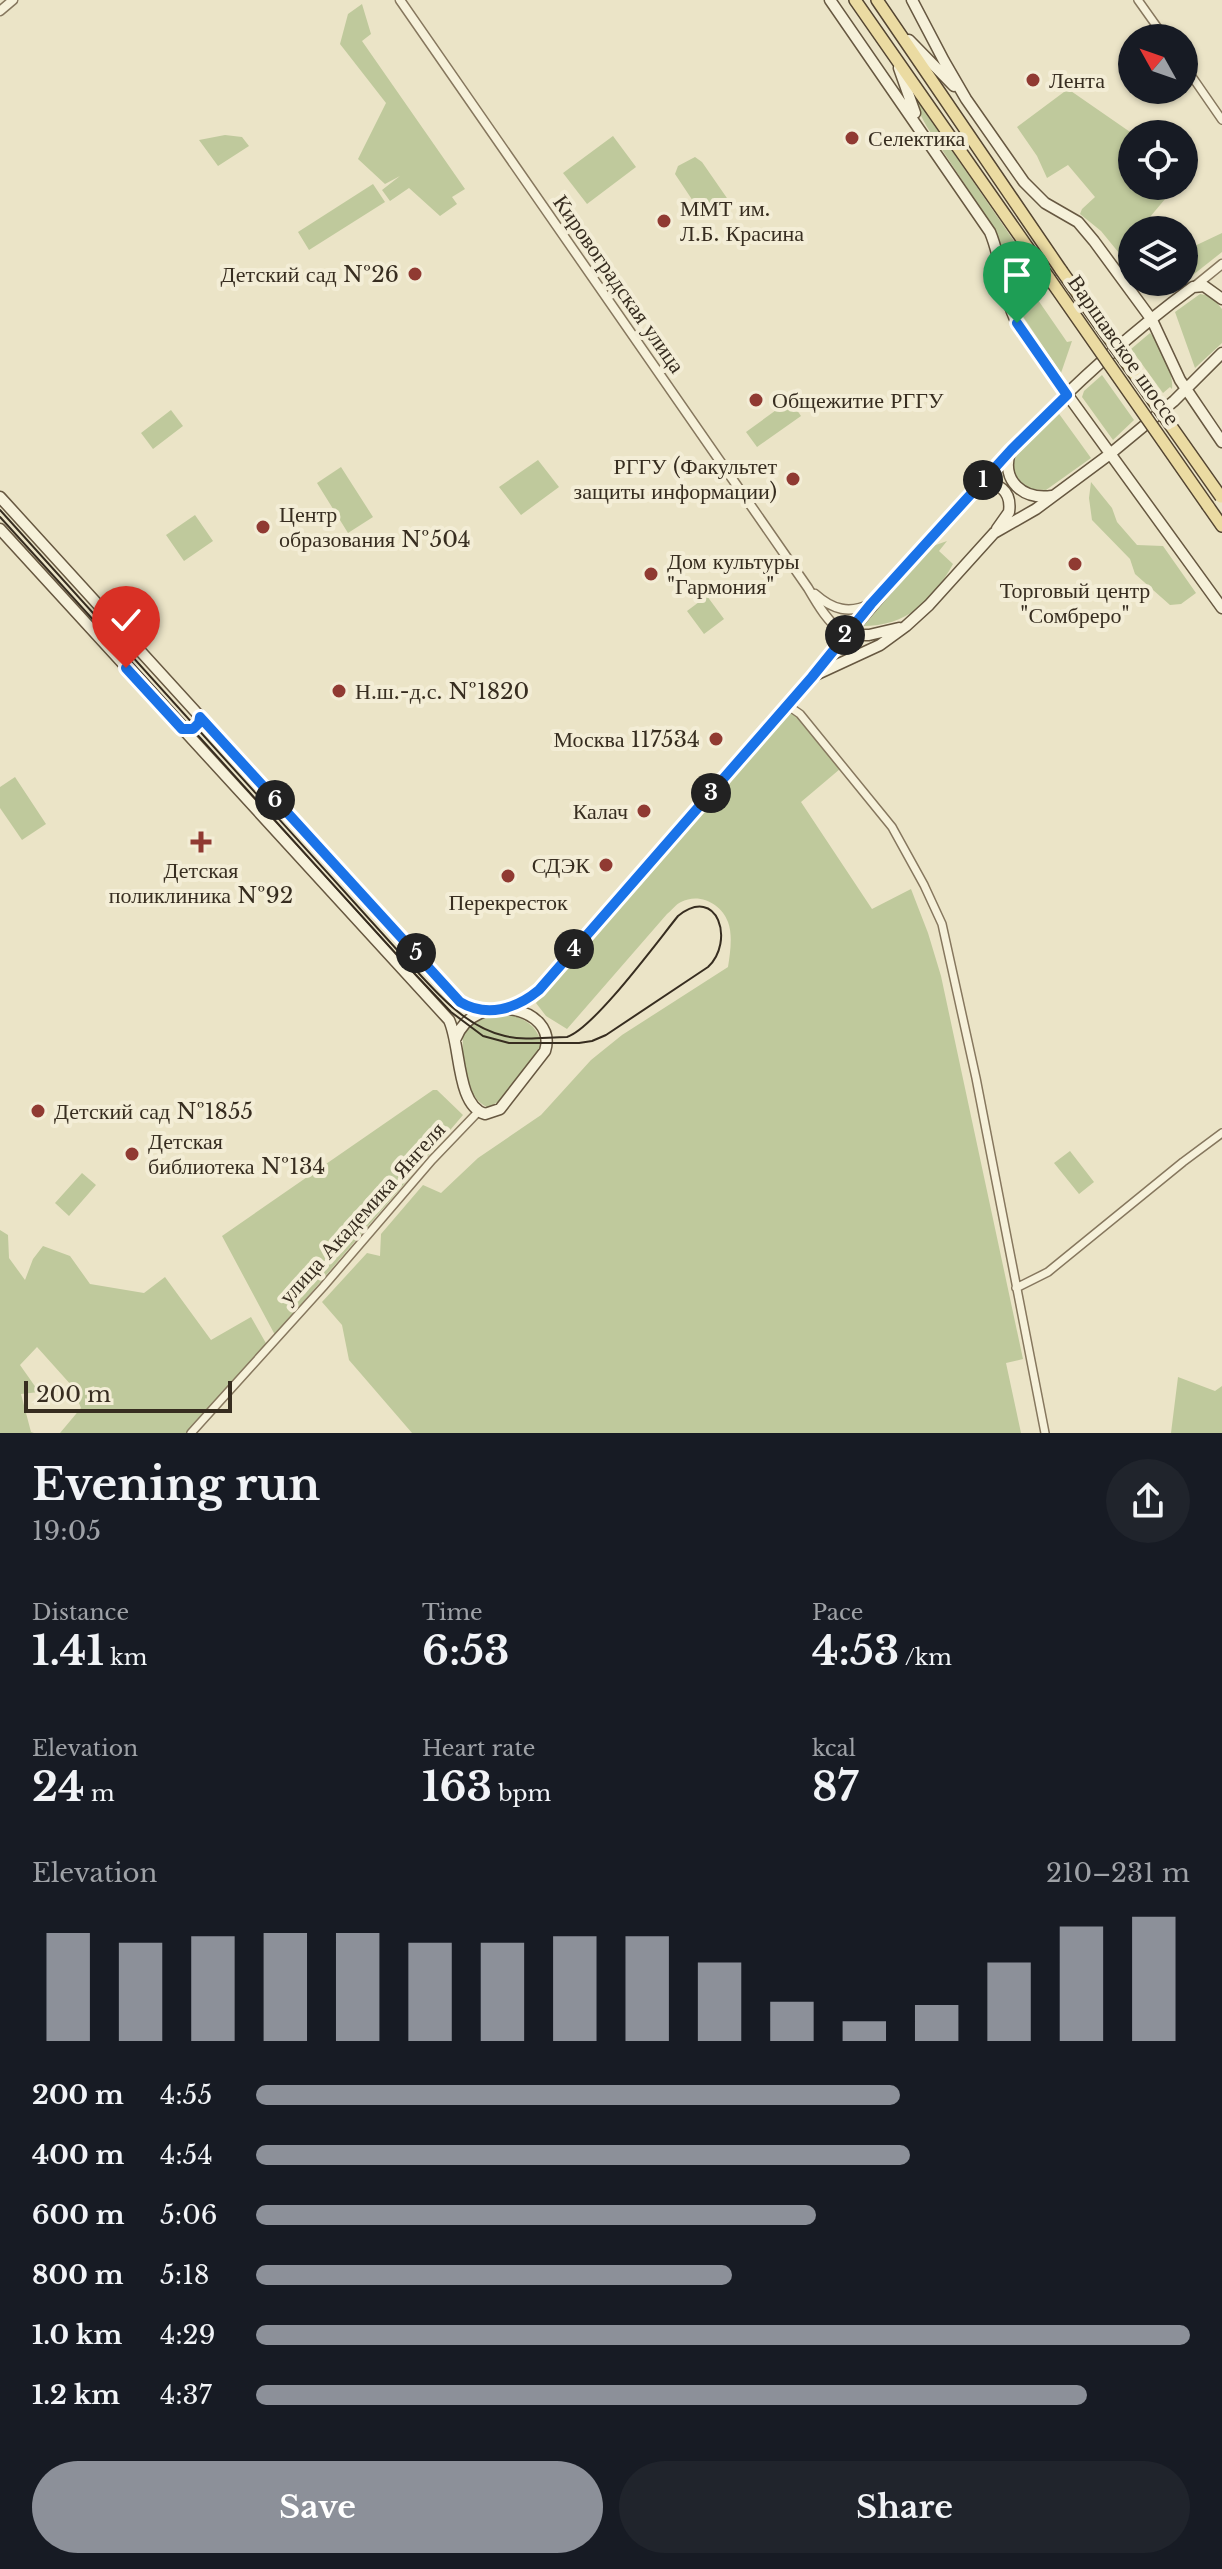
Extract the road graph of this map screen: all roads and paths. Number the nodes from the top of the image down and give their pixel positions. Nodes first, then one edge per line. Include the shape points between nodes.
1 (13, 0) edge
2 (400, 0) edge
3 (830, 0) edge
4 (855, 0) edge
5 (877, 0) edge
6 (912, 0) edge
7 (1138, 0) edge
8 (0, 11) edge
9 (1155, 24) edge
10 (894, 25) junction
11 (894, 57) junction
12 (1198, 85) edge
13 (966, 99) junction
14 (1222, 120) edge
15 (924, 133) junction
16 (1222, 264) edge
17 (1198, 283) edge
18 (1198, 287) edge
19 (1182, 296) edge
20 (1222, 299) edge
21 (1152, 320) junction
22 (1222, 353) edge
23 (1186, 390) junction
24 (1067, 395) junction
25 (1222, 442) edge
26 (1011, 450) junction
27 (1110, 454) junction
28 (977, 487) junction
29 (1055, 495) junction
30 (0, 497) edge
31 (1222, 498) edge
32 (1222, 526) edge
33 (0, 529) edge
34 (994, 533) junction
35 (808, 588) junction
36 (871, 604) junction
37 (1222, 608) edge
38 (906, 626) junction
39 (845, 635) junction
40 (812, 677) junction
41 (787, 705) junction
42 (200, 717) junction
43 (182, 729) junction
44 (539, 990) junction
45 (508, 1008) junction
46 (483, 1011) junction
47 (543, 1029) junction
48 (456, 1038) junction
49 (478, 1112) junction
50 (1222, 1133) edge
51 (1016, 1288) junction
52 (191, 1433) edge
53 (1045, 1433) edge

1 - 8 street
2 - 35 street, Кировоградская улица
3 - 15 main road
4 - 11 main road, Варшавское шоссе
5 - 10 main road, Варшавское шоссе
6 - 13 main road
7 - 9 street
10 - 13 main road
10 - 31 main road, Варшавское шоссе, bridge
11 - 15 main road
11 - 32 main road, Варшавское шоссе, bridge
12 - 14 street
13 - 21 main road via 1024,182 1083,227
15 - 24 main road via 990,232 1012,315
16 - 17 street
18 - 20 main road
19 - 21 main road
21 - 23 main road
21 - 24 main road
22 - 23 main road
23 - 25 main road
23 - 27 main road
24 - 26 main road
24 - 27 main road
26 - 28 main road
26 - 29 main road via 1006,467 1013,481 1031,496
27 - 29 main road
27 - 37 main road
28 - 34 main road via 996,484 1010,501 1009,512
28 - 36 main road
29 - 34 main road
30 - 42 main road
33 - 43 main road
34 - 38 main road
35 - 36 street, Кировоградская улица via 842,610
35 - 39 street, Кировоградская улица via 827,619
36 - 39 main road
38 - 39 main road
38 - 40 main road via 880,645
39 - 40 main road
40 - 41 main road
41 - 44 main road
41 - 51 street via 892,827 942,924
42 - 43 main road via 193,729
42 - 46 main road via 460,1002
43 - 48 main road via 449,1020
44 - 45 main road
44 - 47 main road via 531,1008
45 - 46 main road
45 - 47 main road via 525,1012
46 - 48 main road via 467,1018
47 - 49 main road via 545,1051 520,1084 500,1109
48 - 49 main road via 467,1096
49 - 52 street, улица Академика Янгеля
50 - 51 street via 1046,1274
51 - 53 street

